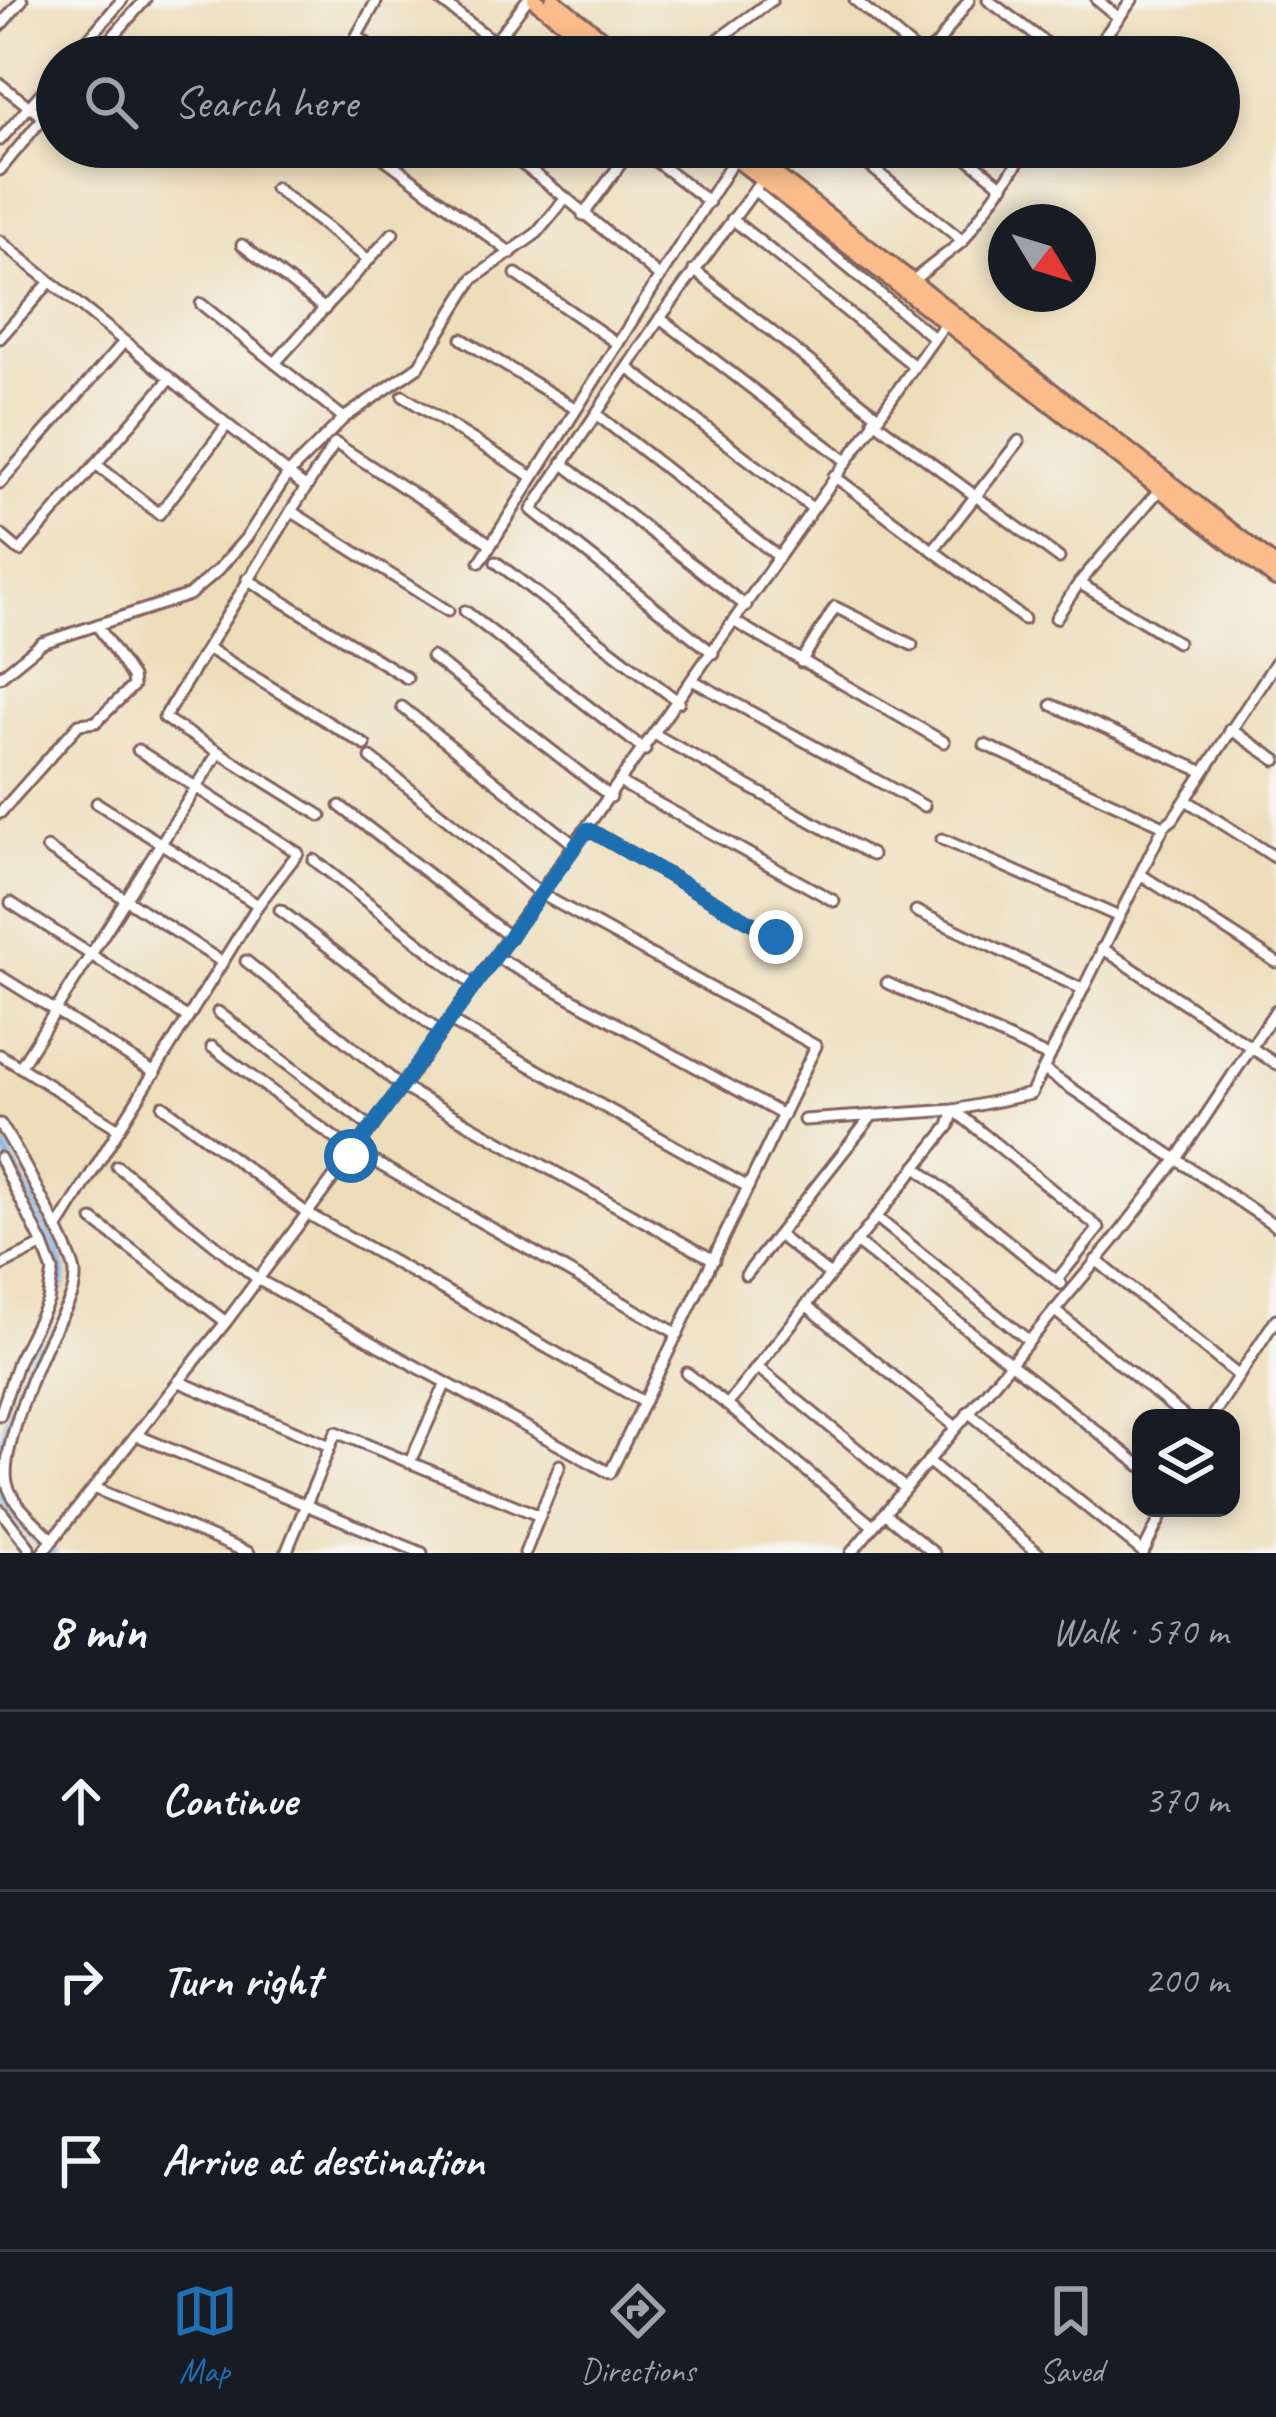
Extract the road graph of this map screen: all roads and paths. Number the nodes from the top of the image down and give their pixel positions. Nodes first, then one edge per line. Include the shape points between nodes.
1 (22, 0) edge
2 (122, 0) edge
3 (145, 0) edge
4 (377, 0) edge
5 (440, 0) edge
6 (531, 0) edge
7 (553, 0) edge
8 (772, 0) edge
9 (855, 0) edge
10 (969, 0) edge
11 (988, 0) edge
12 (1097, 0) edge
13 (1132, 0) edge
14 (1118, 17) junction
15 (0, 26) edge
16 (91, 36) edge
17 (113, 36) edge
18 (357, 36) edge
19 (486, 36) edge
20 (501, 36) edge
21 (580, 36) edge
22 (598, 36) edge
23 (723, 36) edge
24 (895, 36) edge
25 (943, 36) edge
26 (1037, 36) edge
27 (1104, 36) edge
28 (0, 84) edge
29 (36, 99) edge
30 (28, 108) junction
31 (36, 113) edge
32 (36, 127) edge
33 (0, 140) edge
34 (397, 168) edge
35 (527, 168) edge
36 (619, 168) edge
37 (663, 168) edge
38 (729, 168) edge
39 (748, 168) edge
40 (760, 168) edge
41 (872, 168) edge
42 (980, 168) edge
43 (1016, 168) edge
44 (0, 170) edge
45 (758, 185) junction
46 (1004, 186) junction
47 (275, 188) dead end
48 (566, 199) junction
49 (709, 202) junction
50 (584, 215) junction
51 (732, 219) junction
52 (393, 233) dead end
53 (963, 241) junction
54 (0, 242) edge
55 (242, 245) dead end
56 (511, 253) junction
57 (369, 260) junction
58 (694, 270) junction
59 (516, 274) dead end
60 (661, 277) junction
61 (912, 281) junction
62 (50, 282) junction
63 (201, 304) dead end
64 (325, 309) junction
65 (950, 316) junction
66 (660, 319) junction
67 (0, 338) edge
68 (462, 338) dead end
69 (934, 338) junction
70 (124, 342) junction
71 (618, 344) junction
72 (275, 363) junction
73 (913, 365) junction
74 (628, 368) junction
75 (170, 380) junction
76 (403, 396) dead end
77 (576, 409) junction
78 (596, 414) junction
79 (875, 417) junction
80 (344, 418) junction
81 (227, 425) junction
82 (1018, 441) dead end
83 (845, 460) junction
84 (562, 463) junction
85 (97, 465) junction
86 (288, 474) junction
87 (834, 476) junction
88 (532, 477) junction
89 (0, 483) edge
90 (305, 488) junction
91 (1161, 488) junction
92 (974, 496) junction
93 (812, 508) junction
94 (291, 511) junction
95 (0, 534) edge
96 (491, 544) junction
97 (933, 550) junction
98 (779, 557) junction
99 (1059, 558) dead end
100 (480, 562) dead end
101 (496, 562) dead end
102 (1276, 566) edge
103 (247, 579) junction
104 (1276, 579) edge
105 (1079, 584) junction
106 (746, 606) junction
107 (448, 611) dead end
108 (465, 611) dead end
109 (1056, 617) dead end
110 (1024, 619) dead end
111 (735, 622) junction
112 (97, 625) junction
113 (1178, 642) dead end
114 (912, 645) dead end
115 (207, 648) junction
116 (713, 653) junction
117 (432, 656) dead end
118 (802, 662) junction
119 (1276, 662) edge
120 (0, 677) edge
121 (406, 678) dead end
122 (694, 681) junction
123 (679, 702) junction
124 (1052, 705) dead end
125 (402, 707) dead end
126 (1230, 729) junction
127 (656, 735) junction
128 (944, 742) dead end
129 (365, 745) dead end
130 (985, 746) dead end
131 (138, 750) dead end
132 (645, 750) junction
133 (218, 753) junction
134 (371, 758) dead end
135 (1276, 760) edge
136 (1202, 771) junction
137 (621, 783) junction
138 (197, 788) junction
139 (611, 797) junction
140 (1186, 800) junction
141 (97, 803) dead end
142 (340, 806) dead end
143 (924, 806) dead end
144 (0, 813) edge
145 (321, 816) dead end
146 (1164, 826) junction
147 (588, 829) junction
148 (942, 839) dead end
149 (162, 843) junction
150 (576, 846) junction
151 (47, 848) dead end
152 (872, 855) dead end
153 (1276, 859) edge
154 (314, 860) dead end
155 (1140, 874) junction
156 (541, 894) junction
157 (125, 900) junction
158 (834, 902) dead end
159 (11, 903) dead end
160 (258, 905) junction
161 (280, 910) dead end
162 (916, 911) dead end
163 (1117, 916) junction
164 (776, 937) dead end
165 (510, 938) junction
166 (1102, 948) junction
167 (90, 954) junction
168 (496, 957) junction
169 (246, 961) dead end
170 (222, 962) junction
171 (1276, 962) edge
172 (0, 976) edge
173 (887, 983) dead end
174 (475, 986) junction
175 (1082, 989) junction
176 (54, 1010) junction
177 (1276, 1010) edge
178 (218, 1012) dead end
179 (188, 1018) junction
180 (450, 1021) junction
181 (441, 1034) junction
182 (212, 1047) dead end
183 (1252, 1048) junction
184 (0, 1055) edge
185 (1049, 1057) junction
186 (1276, 1064) edge
187 (20, 1067) junction
188 (1044, 1070) junction
189 (155, 1073) junction
190 (402, 1087) junction
191 (163, 1106) dead end
192 (954, 1110) junction
193 (783, 1115) junction
194 (871, 1118) junction
195 (804, 1120) dead end
196 (0, 1124) edge
197 (372, 1128) junction
198 (118, 1129) junction
199 (355, 1150) junction
200 (0, 1158) edge
201 (1177, 1159) junction
202 (117, 1166) dead end
203 (916, 1167) junction
204 (748, 1187) junction
205 (308, 1214) junction
206 (876, 1217) junction
207 (93, 1220) dead end
208 (1276, 1226) edge
209 (1099, 1228) junction
210 (57, 1229) junction
211 (778, 1235) junction
212 (1114, 1240) junction
213 (856, 1242) junction
214 (43, 1245) junction
215 (715, 1260) junction
216 (1096, 1260) junction
217 (0, 1266) edge
218 (746, 1275) dead end
219 (830, 1275) junction
220 (259, 1280) junction
221 (1057, 1280) junction
222 (1069, 1292) junction
223 (806, 1305) junction
224 (1054, 1310) junction
225 (1276, 1319) edge
226 (226, 1322) junction
227 (679, 1334) junction
228 (1028, 1340) junction
229 (1010, 1362) junction
230 (757, 1367) junction
231 (687, 1373) dead end
232 (1239, 1376) junction
233 (179, 1382) junction
234 (446, 1383) junction
235 (644, 1402) junction
236 (727, 1405) junction
237 (1175, 1409) edge
238 (1217, 1409) edge
239 (968, 1412) junction
240 (0, 1415) edge
241 (956, 1427) junction
242 (136, 1435) junction
243 (330, 1446) junction
244 (1132, 1459) edge
245 (928, 1461) junction
246 (410, 1462) junction
247 (560, 1465) dead end
248 (94, 1488) junction
249 (905, 1488) junction
250 (305, 1506) junction
251 (0, 1510) edge
252 (884, 1513) junction
253 (540, 1516) junction
254 (1161, 1517) edge
255 (873, 1526) junction
256 (52, 1542) junction
257 (29, 1553) edge
258 (42, 1553) edge
259 (249, 1553) edge
260 (286, 1553) edge
261 (422, 1553) edge
262 (525, 1553) edge
263 (851, 1553) edge
264 (934, 1553) edge
265 (1038, 1553) edge
266 (1143, 1553) edge

1 - 15 street
2 - 16 street
3 - 17 street
4 - 18 street
5 - 19 street
6 - 20 street
6 - 21 highway
7 - 22 highway
8 - 23 street
9 - 24 street
10 - 25 street
11 - 26 street
12 - 14 street
13 - 14 street
14 - 27 street
28 - 30 street
29 - 30 street
30 - 31 street
30 - 33 street
32 - 44 street
34 - 56 street
35 - 48 street
36 - 50 street
37 - 49 street
38 - 49 street
39 - 45 highway
40 - 61 highway
41 - 53 street
42 - 46 street
43 - 46 street
45 - 51 street
45 - 65 highway
45 - 69 street
46 - 53 street
47 - 57 street
48 - 50 street
48 - 56 street
49 - 60 street
50 - 60 street
51 - 58 street
51 - 73 street
52 - 57 street
53 - 61 street
54 - 62 street
55 - 64 street
56 - 80 street via 472,279 419,366
57 - 64 street
58 - 66 street
58 - 79 street
59 - 71 street
60 - 71 street
61 - 65 highway
62 - 67 street
62 - 70 street
63 - 72 street
64 - 72 street
65 - 69 street
65 - 91 highway
65 - 102 highway
66 - 74 street
66 - 83 street
68 - 77 street
69 - 73 street
70 - 75 street
70 - 89 street
71 - 77 street
72 - 80 street
73 - 79 street
74 - 78 street
74 - 93 street
75 - 81 street
75 - 85 street
76 - 88 street
77 - 88 street
78 - 84 street
78 - 98 street
79 - 83 street
79 - 92 street
80 - 86 street
81 - 85 street via 159,514
81 - 86 street
82 - 92 street
83 - 87 street
84 - 106 street
84 - 116 street via 532,506 537,518
85 - 95 street via 20,551
86 - 90 street
86 - 112 street via 247,537 189,595
87 - 93 street
87 - 97 street
88 - 96 street
90 - 94 street
90 - 96 street via 334,443
91 - 104 highway
91 - 105 street
92 - 97 street
92 - 99 street
93 - 98 street
94 - 103 street
94 - 107 street
96 - 100 street
97 - 110 street
98 - 106 street
101 - 123 street
103 - 115 street
103 - 121 street
105 - 109 street
105 - 113 street
106 - 111 street
108 - 132 street
111 - 116 street
111 - 118 street
112 - 120 street via 42,643
112 - 144 street via 133,686 96,722 79,724
114 - 118 street via 835,607
115 - 129 street
115 - 133 street via 164,718
116 - 122 street
117 - 139 street
118 - 128 street
119 - 126 street
122 - 123 street
122 - 143 street
123 - 127 street
124 - 136 street
125 - 150 street
126 - 135 street
126 - 136 street
127 - 132 street
127 - 152 street
130 - 146 street
131 - 138 street
132 - 137 street
133 - 138 street
133 - 145 street
134 - 156 street
136 - 140 street
137 - 139 street
137 - 158 street
138 - 149 street
138 - 160 street via 298,853
139 - 147 street
140 - 146 street
140 - 153 street
141 - 149 street
142 - 165 street
146 - 155 street
147 - 150 street
147 - 164 street
148 - 163 street
149 - 157 street
149 - 160 street
150 - 156 street
151 - 157 street
154 - 174 street
155 - 163 street
155 - 171 street
156 - 165 street
156 - 193 street via 816,1046
157 - 167 street
157 - 170 street
159 - 167 street
160 - 170 street
161 - 181 street
162 - 175 street
163 - 166 street
165 - 168 street
166 - 175 street
166 - 183 street
167 - 176 street
167 - 179 street
168 - 174 street
168 - 193 street
169 - 190 street
170 - 179 street
172 - 176 street
173 - 185 street
174 - 180 street
175 - 185 street
176 - 187 street
176 - 189 street
177 - 183 street
178 - 197 street
179 - 189 street
180 - 181 street
180 - 204 street
181 - 190 street
182 - 199 street
183 - 186 street
183 - 201 street
184 - 187 street
185 - 188 street
187 - 198 street
188 - 192 street via 1022,1099
188 - 201 street
189 - 198 street
190 - 197 street
190 - 215 street
191 - 205 street
192 - 194 street
192 - 203 street
192 - 209 street
193 - 204 street
194 - 195 street
194 - 211 street
196 - 210 street
197 - 199 street
198 - 210 street
199 - 205 street
199 - 227 street
200 - 214 street
201 - 208 street
201 - 212 street
202 - 220 street
203 - 206 street
203 - 221 street
204 - 215 street
205 - 220 street
205 - 235 street
206 - 213 street
206 - 228 street
207 - 226 street
209 - 212 street
209 - 221 street
210 - 256 street via 76,1269 72,1299 33,1377 6,1466 7,1486
211 - 218 street
211 - 219 street
212 - 216 street
213 - 219 street
213 - 229 street
214 - 217 street
214 - 240 street via 53,1271 48,1301
215 - 227 street
216 - 222 street
216 - 232 street
219 - 223 street
220 - 226 street
220 - 234 street
221 - 222 street
222 - 224 street
223 - 230 street
223 - 241 street
224 - 228 street
224 - 237 street
225 - 232 street
226 - 233 street
227 - 235 street
228 - 229 street
229 - 239 street
229 - 244 street
230 - 236 street
230 - 249 street
231 - 236 street
232 - 238 street
233 - 242 street
233 - 243 street
234 - 235 street via 610,1473
234 - 246 street
236 - 255 street
239 - 241 street
239 - 266 street
241 - 245 street
242 - 248 street
242 - 250 street
243 - 246 street via 336,1432
243 - 250 street
245 - 249 street
245 - 265 street
246 - 253 street
247 - 253 street
248 - 256 street
248 - 259 street
249 - 252 street
250 - 260 street
250 - 261 street
251 - 257 street
252 - 255 street
252 - 264 street
253 - 262 street
254 - 266 street
255 - 263 street
256 - 258 street

